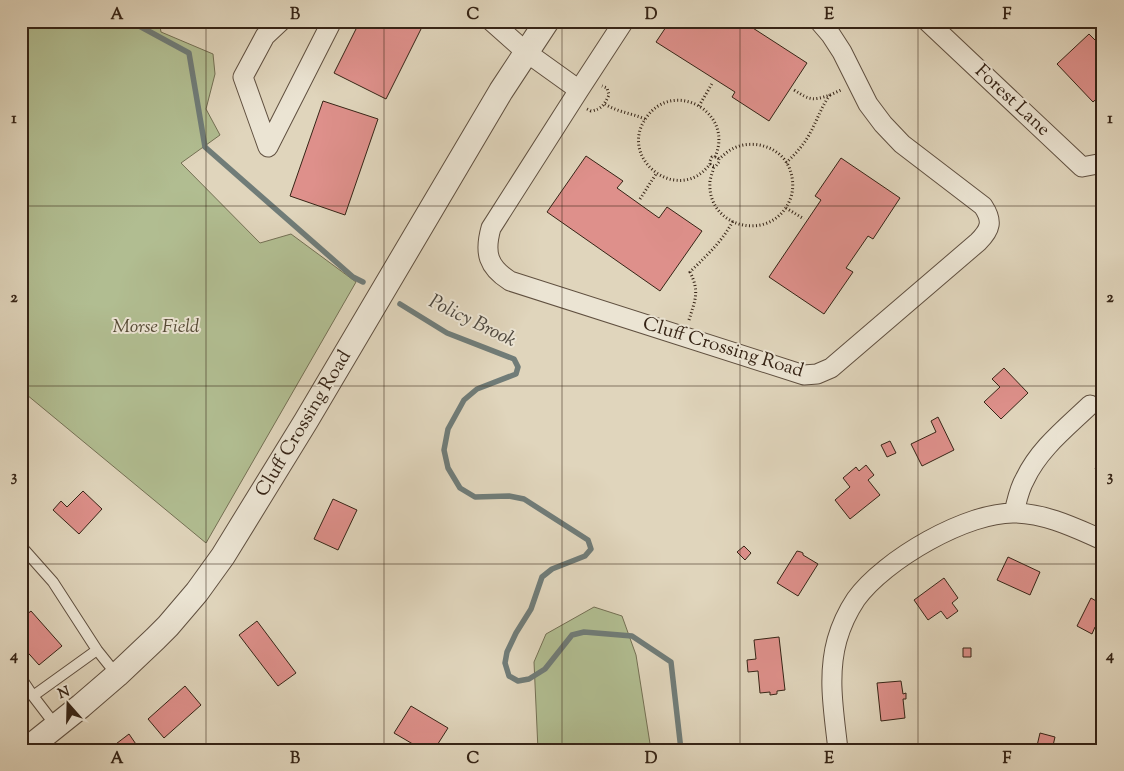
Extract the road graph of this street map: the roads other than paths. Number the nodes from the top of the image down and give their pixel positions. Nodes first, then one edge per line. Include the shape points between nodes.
1 (282, 21) edge
2 (332, 21) edge
3 (491, 21) edge
4 (547, 21) edge
5 (624, 21) edge
6 (819, 21) edge
7 (927, 21) edge
8 (526, 52) junction
9 (581, 98) junction
10 (1103, 163) edge
11 (1090, 405) dead end
12 (1014, 512) junction
13 (1103, 540) edge
14 (21, 546) edge
15 (97, 650) junction
16 (117, 675) junction
17 (21, 678) edge
18 (33, 696) junction
19 (56, 726) junction
20 (26, 750) edge
21 (838, 750) edge

1 - 2 street via 265,36 243,77 268,147
3 - 8 street
4 - 8 street, Cluff Crossing Road
5 - 9 street, Cluff Crossing Road
6 - 9 street, Cluff Crossing Road via 842,52 868,104 883,124 902,144 983,206 990,224 978,242 831,368 817,374 804,375 510,281 493,266 487,248 491,228
7 - 10 street, Forest Lane via 1082,167
8 - 9 street
8 - 16 street, Cluff Crossing Road via 223,556 168,626
11 - 12 street via 1035,461 1024,479
12 - 13 street via 1037,514
12 - 21 street via 950,529 914,548 889,566 857,598 837,640 832,664 831,687
14 - 15 lane via 53,582
15 - 16 lane
15 - 18 lane
16 - 19 street, Cluff Crossing Road
17 - 18 lane
18 - 19 lane
19 - 20 street, Cluff Crossing Road

